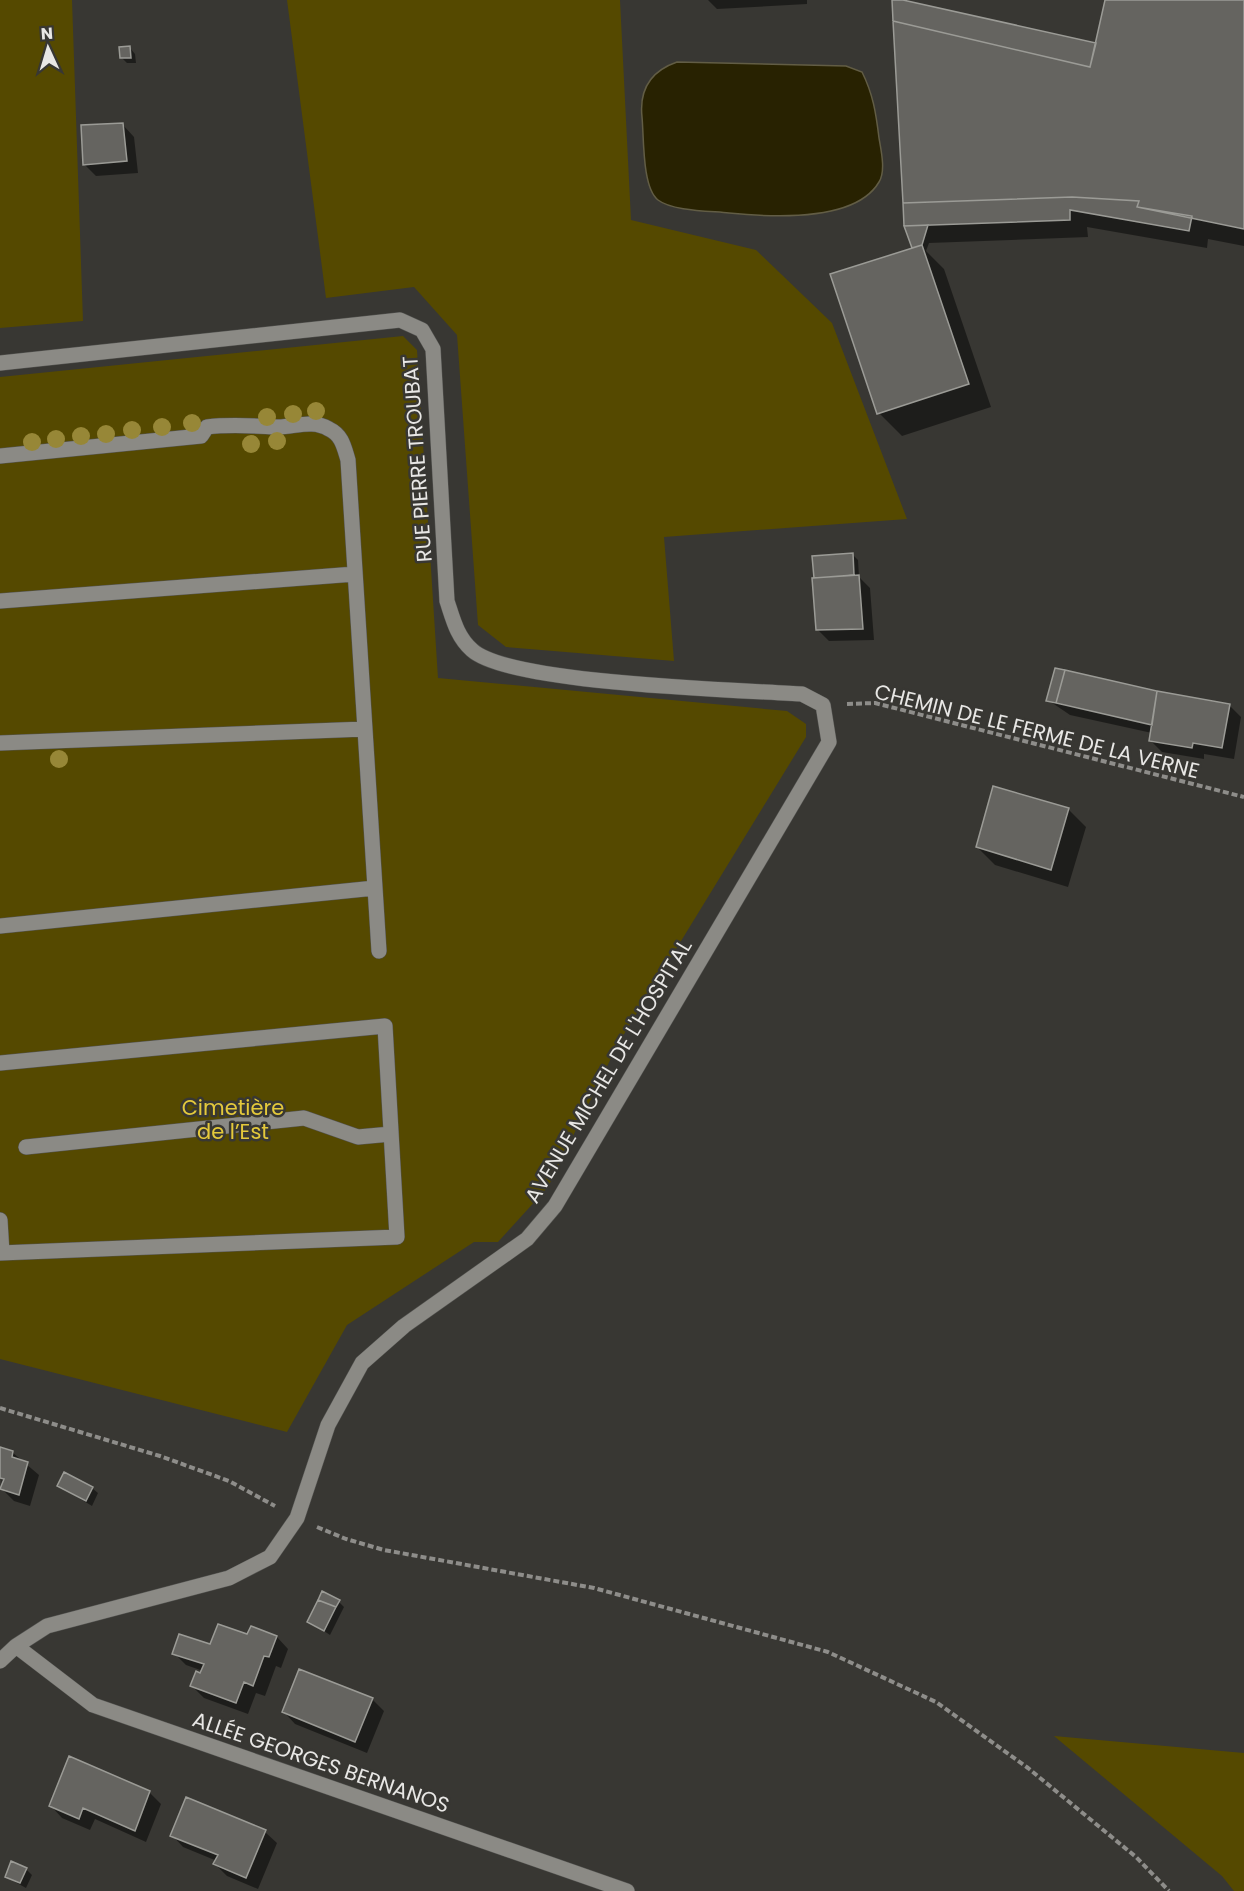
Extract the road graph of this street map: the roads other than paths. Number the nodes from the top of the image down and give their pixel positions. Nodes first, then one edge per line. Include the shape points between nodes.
1 (0, 363) edge
2 (0, 456) edge
3 (355, 574) junction
4 (0, 601) edge
5 (823, 705) joint
6 (365, 729) junction
7 (0, 743) edge
8 (375, 888) junction
9 (0, 926) edge
10 (379, 951) dead end
11 (0, 1063) edge
12 (391, 1134) junction
13 (26, 1147) dead end
14 (0, 1220) edge
15 (1, 1253) edge
16 (16, 1646) junction
17 (0, 1661) edge
18 (627, 1891) edge

1 - 5 street, RUE PIERRE TROUBAT via 400,320 422,330 433,349 447,601 457,631 473,651 504,665 585,678 802,694
2 - 3 street via 201,436 207,427 229,424 281,427 313,423 330,429 342,440 348,460
3 - 4 street
3 - 6 street
5 - 16 street, AVENUE MICHEL DE L'HOSPITAL via 829,742 555,1206 527,1239 404,1326 362,1363 328,1425 297,1518 270,1557 229,1578 47,1626
6 - 7 street
6 - 8 street
8 - 9 street
8 - 10 street
11 - 12 street via 385,1026
12 - 13 street via 358,1137 304,1118
12 - 15 street via 397,1237
14 - 15 street
16 - 17 street, AVENUE MICHEL DE L'HOSPITAL
16 - 18 street, ALLÉE GEORGES BERNANOS via 93,1705

